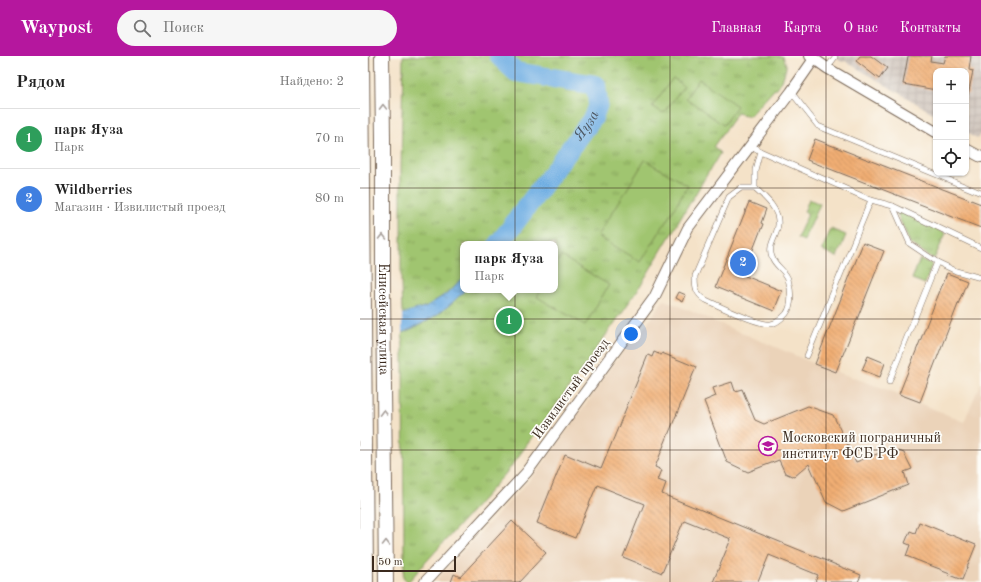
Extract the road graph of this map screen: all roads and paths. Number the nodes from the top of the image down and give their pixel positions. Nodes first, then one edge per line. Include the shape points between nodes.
1 (382, 56) edge
2 (835, 57) dead end
3 (812, 58) edge
4 (361, 63) edge
5 (827, 68) junction
6 (791, 92) junction
7 (933, 130) edge
8 (750, 145) junction
9 (760, 151) junction
10 (969, 151) edge
11 (981, 157) edge
12 (755, 188) junction
13 (981, 193) edge
14 (871, 200) junction
15 (893, 206) junction
16 (981, 248) edge
17 (937, 262) junction
18 (981, 278) edge
19 (807, 356) dead end
20 (889, 382) dead end
21 (366, 582) edge
22 (386, 582) edge
23 (425, 582) edge

22 -> 1 main road, Енисейская улица
2 - 5 lane
3 - 5 street
3 - 6 street, Извилистый проезд
4 - 21 main road, Енисейская улица
5 - 7 street
6 - 8 street, Извилистый проезд
6 - 13 lane via 818,126
8 - 9 lane
8 - 23 street, Извилистый проезд via 688,228 654,298 528,472
9 - 12 lane via 754,170
9 - 14 lane
10 - 11 street
12 - 12 lane via 771,203 776,214 778,225 770,247 772,258 788,276 791,292 789,310 780,320 771,324 759,322 706,300 699,296 695,288 694,276 729,197 741,188
14 - 15 lane
14 - 19 lane
15 - 16 lane
15 - 17 lane via 910,244
17 - 18 lane
17 - 20 lane

